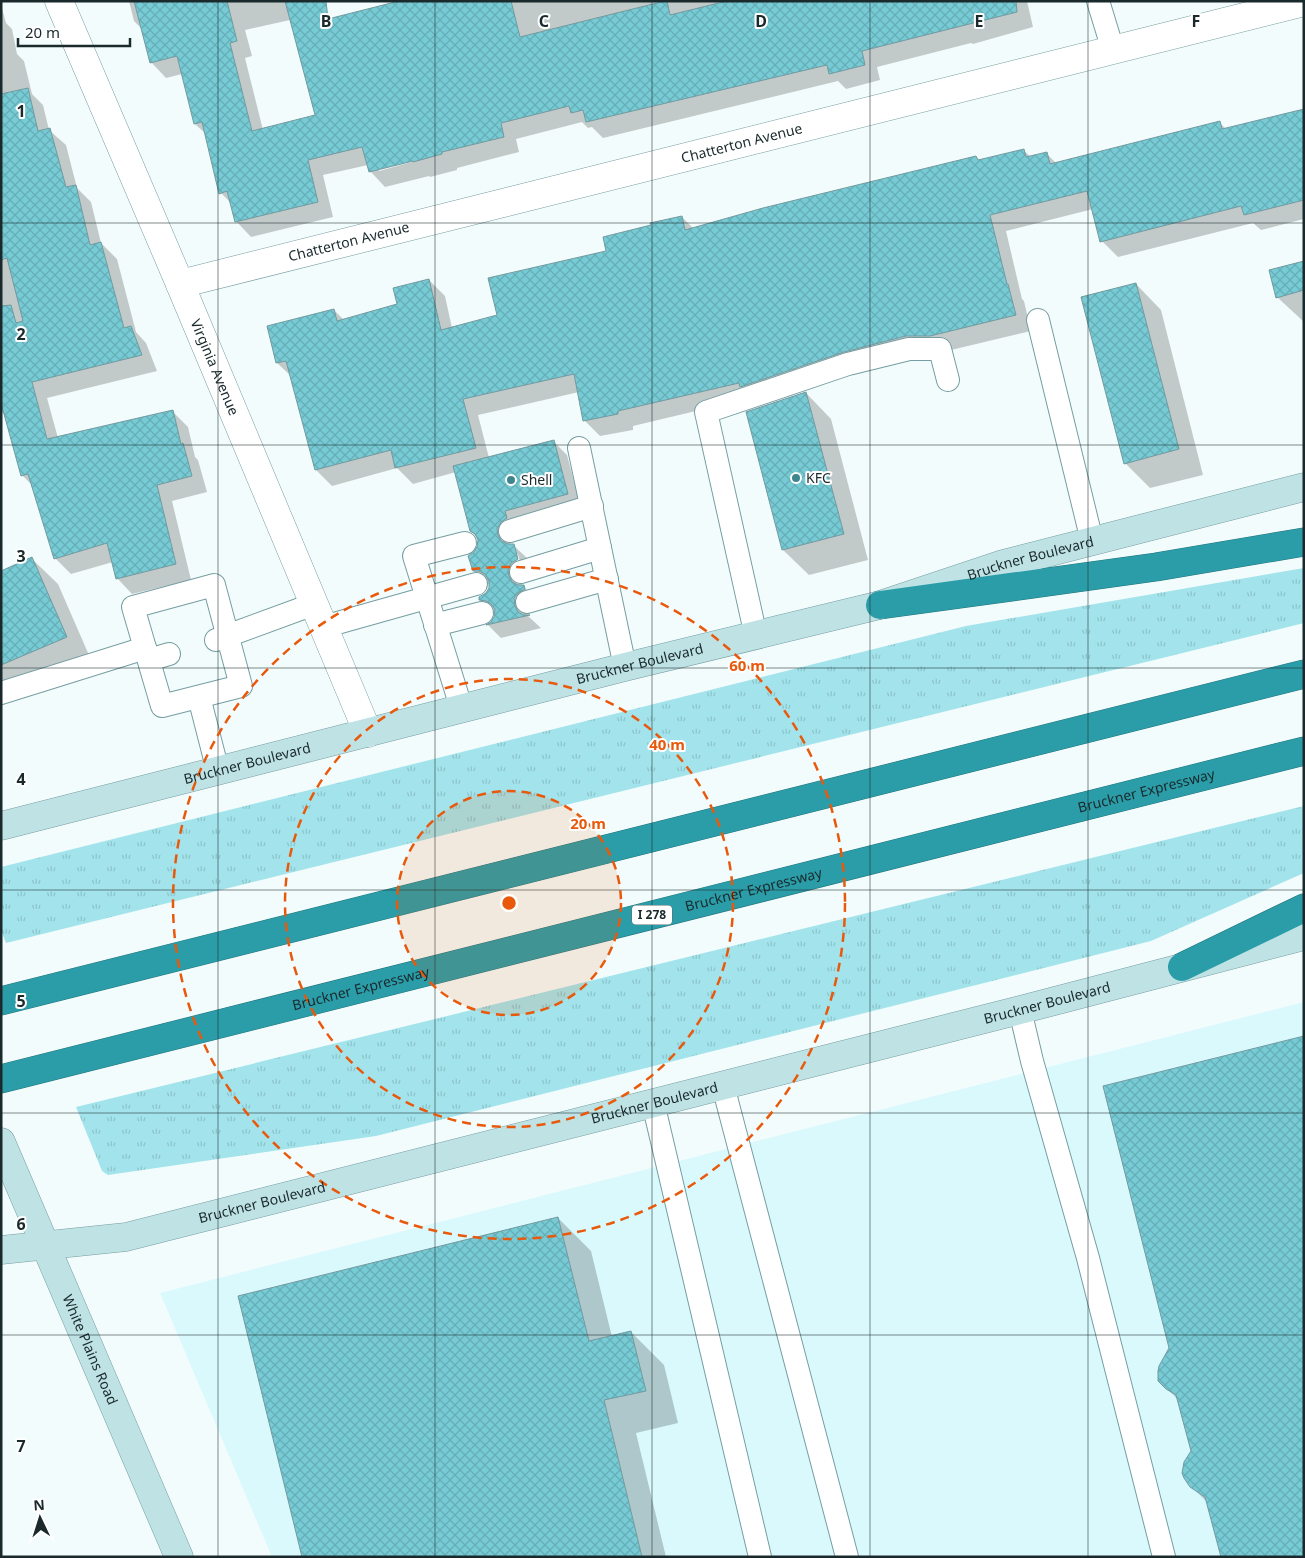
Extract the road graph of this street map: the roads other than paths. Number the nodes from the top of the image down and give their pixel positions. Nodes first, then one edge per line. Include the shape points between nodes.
1 (59, 1) edge
2 (1098, 1) edge
3 (1304, 2) edge
4 (1113, 50) junction
5 (180, 284) junction
6 (1038, 320) dead end
7 (948, 380) dead end
8 (579, 448) dead end
9 (1304, 487) edge
10 (592, 506) junction
11 (510, 531) dead end
12 (1092, 541) junction
13 (1304, 542) edge
14 (465, 543) dead end
15 (600, 548) junction
16 (521, 572) dead end
17 (606, 579) junction
18 (476, 584) dead end
19 (426, 598) junction
20 (527, 602) dead end
21 (880, 605) junction
22 (482, 613) dead end
23 (319, 616) junction
24 (435, 625) junction
25 (756, 636) junction
26 (222, 638) junction
27 (154, 654) junction
28 (624, 667) junction
29 (1304, 674) edge
30 (1, 693) edge
31 (199, 697) junction
32 (462, 710) junction
33 (368, 733) junction
34 (1304, 751) edge
35 (218, 771) junction
36 (1, 826) edge
37 (1304, 908) edge
38 (1304, 936) edge
39 (1182, 968) junction
40 (1, 1001) edge
41 (1020, 1010) junction
42 (1, 1079) edge
43 (724, 1086) junction
44 (653, 1103) junction
45 (1, 1142) edge
46 (44, 1245) junction
47 (1, 1250) edge
48 (179, 1557) edge
49 (760, 1557) edge
50 (847, 1557) edge
51 (1164, 1557) edge

1 - 5 street, Virginia Avenue
2 - 4 lane
3 - 4 street, Chatterton Avenue
4 - 5 street, Chatterton Avenue
5 - 23 street, Virginia Avenue
6 - 12 lane
7 - 25 lane via 940,349 909,350 848,364 706,412
8 - 10 lane
9 - 12 main road, Bruckner Boulevard
10 - 11 lane
10 - 15 lane
12 - 21 main road, Bruckner Boulevard via 1003,564
13 - 21 highway via 1156,567
14 - 19 lane via 414,556
15 - 16 lane
15 - 17 lane
17 - 20 lane
17 - 28 lane
18 - 19 lane
19 - 23 lane
19 - 24 lane
21 - 25 main road, Bruckner Boulevard
22 - 24 lane
23 - 26 lane
23 - 33 street, Virginia Avenue
24 - 32 lane
25 - 28 main road, Bruckner Boulevard
26 - 27 lane via 214,585 133,607
26 - 31 lane via 241,686
27 - 30 lane
27 - 31 lane via 162,706
28 - 32 main road, Bruckner Boulevard
29 - 40 highway
31 - 35 lane
32 - 33 main road, Bruckner Boulevard
33 - 35 main road, Bruckner Boulevard
34 - 42 highway, Bruckner Expressway / I 278
35 - 36 main road, Bruckner Boulevard
37 - 39 highway
38 - 39 main road, Bruckner Boulevard
39 - 41 main road, Bruckner Boulevard
41 - 43 main road, Bruckner Boulevard
41 - 51 lane via 1088,1258
43 - 44 main road, Bruckner Boulevard
43 - 50 lane
44 - 46 main road, Bruckner Boulevard via 126,1236
44 - 49 lane
45 - 46 main road, White Plains Road
46 - 47 main road, Bruckner Boulevard
46 - 48 main road, White Plains Road

